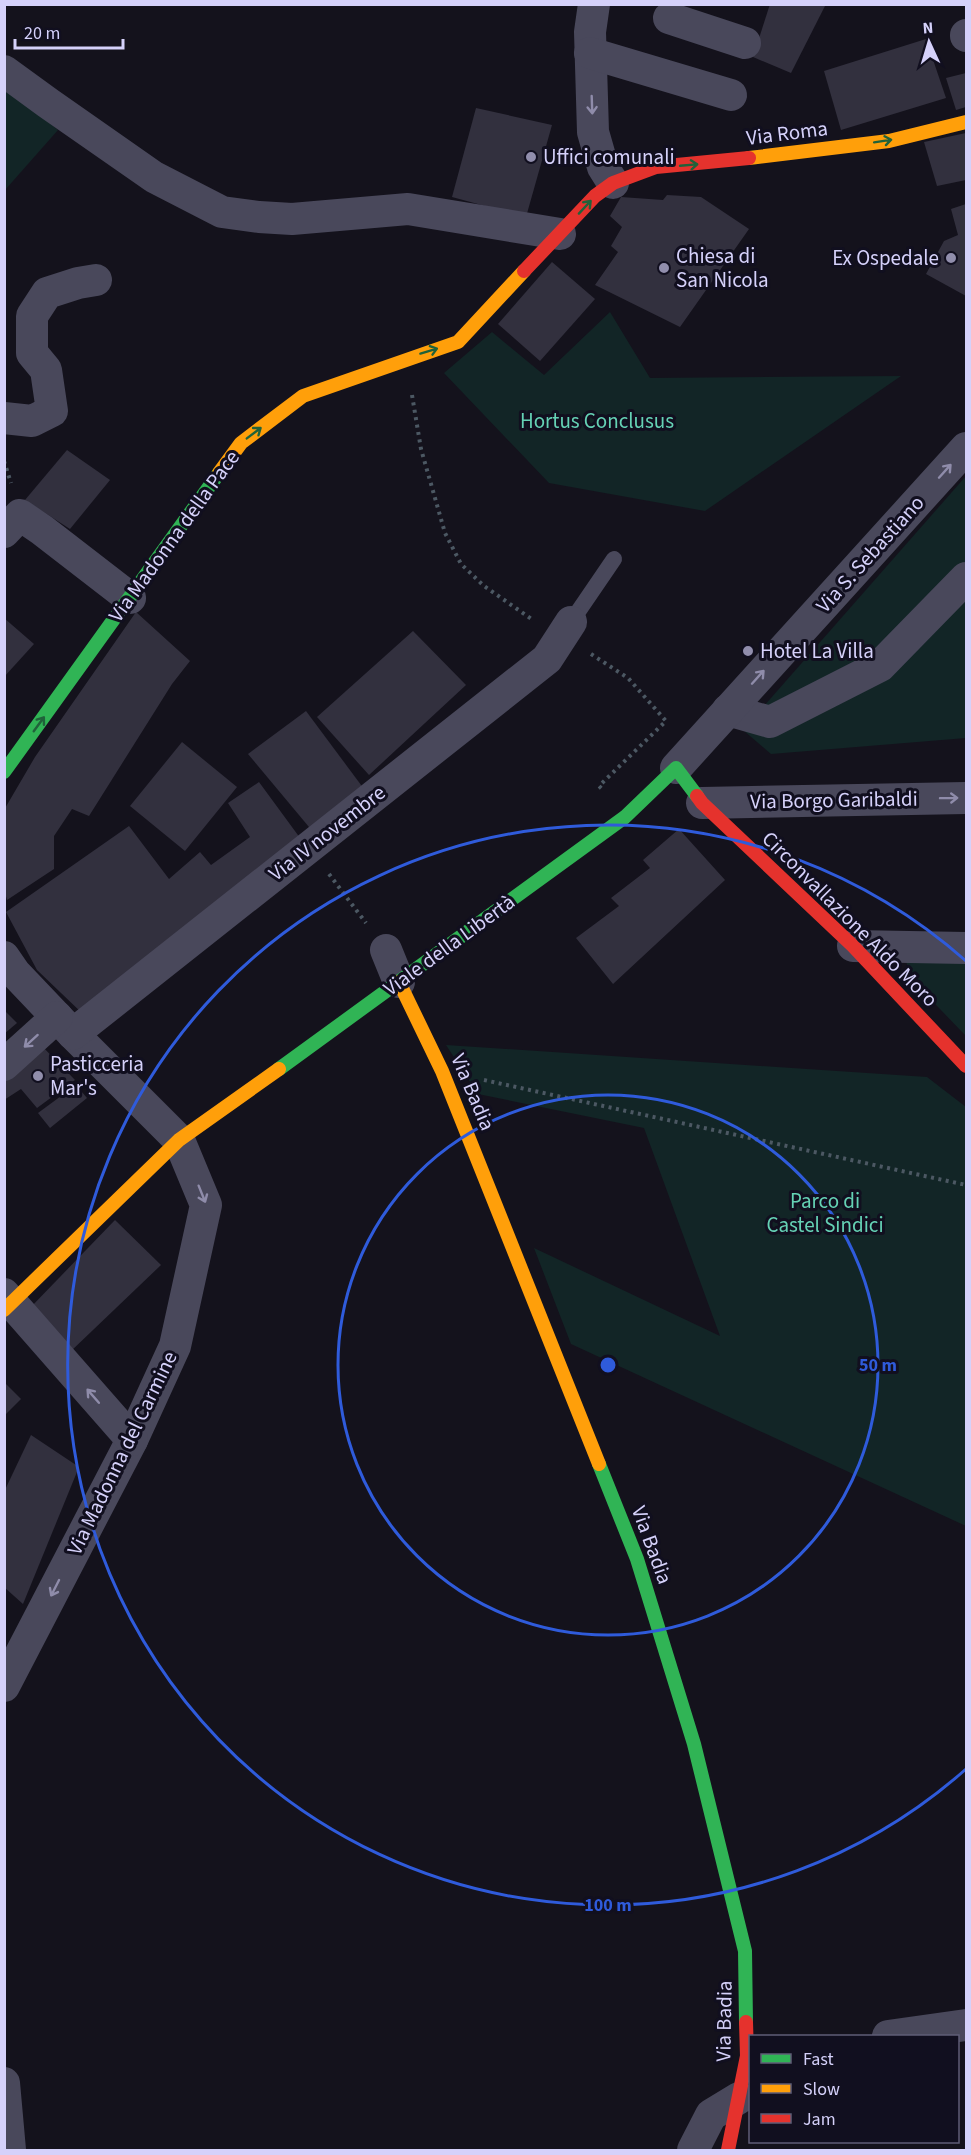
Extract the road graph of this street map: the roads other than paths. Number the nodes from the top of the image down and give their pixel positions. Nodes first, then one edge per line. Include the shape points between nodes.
1 (594, 4) edge
2 (669, 18) dead end
3 (745, 43) dead end
4 (590, 53) junction
5 (6, 71) edge
6 (731, 95) dead end
7 (966, 122) edge
8 (613, 183) junction
9 (560, 234) junction
10 (96, 280) dead end
11 (4, 418) edge
12 (966, 448) edge
13 (4, 532) edge
14 (614, 559) dead end
15 (966, 578) edge
16 (130, 598) junction
17 (565, 631) joint
18 (728, 710) junction
19 (676, 768) junction
20 (4, 772) edge
21 (966, 798) edge
22 (702, 803) junction
23 (853, 946) junction
24 (966, 948) edge
25 (386, 950) road end
26 (4, 957) edge
27 (399, 982) junction
28 (65, 1026) junction
29 (4, 1065) edge
30 (966, 1066) edge
31 (179, 1140) junction
32 (7, 1302) edge
33 (132, 1440) junction
34 (14, 1641) edge
35 (4, 1686) edge
36 (966, 2025) edge
37 (901, 2035) edge
38 (749, 2056) edge
39 (4, 2083) edge
40 (739, 2098) junction
41 (10, 2151) edge
42 (693, 2151) edge
43 (728, 2151) edge

1 - 4 street
2 - 3 street
4 - 6 street
4 -> 8 street via 593,132 603,167
5 - 9 street via 154,177 222,212 291,219 408,209
8 -> 7 street, Via Roma via 656,167 889,141
9 -> 8 street, Via Madonna della Pace via 595,196
16 -> 9 street, Via Madonna della Pace via 241,443 303,396 458,342
10 - 11 street via 47,293 32,316 32,353 46,370 52,411 32,421
18 -> 12 street, Via S. Sebastiano
13 - 16 street via 20,515
14 - 17 lane
15 - 18 street via 880,666 770,722
20 -> 16 street, Via Madonna della Pace
17 - 28 street, Via IV novembre via 548,659 315,856
18 - 19 street, Via S. Sebastiano
19 - 22 street
19 - 27 street, Viale della Libertà via 625,817
22 -> 21 street, Via Borgo Garibaldi
22 - 23 street, Circonvallazione Aldo Moro
23 - 24 street
23 - 30 street, Circonvallazione Aldo Moro
25 - 27 street
26 - 28 street
27 - 31 street, Viale della Libertà
27 - 38 street, Via Badia via 442,1071 637,1559 691,1733 745,1950
28 -> 29 street, Via IV novembre
28 - 31 street
31 - 32 street, Viale della Libertà
31 -> 33 street, Via Madonna del Carmine via 206,1205 175,1346
33 -> 32 street
33 -> 34 street, Via Madonna del Carmine
34 - 35 street, Via Madonna del Carmine
36 - 37 street
38 - 40 street, Via Badia
39 - 41 street
40 - 42 street via 711,2115
40 - 43 street, Via Badia

